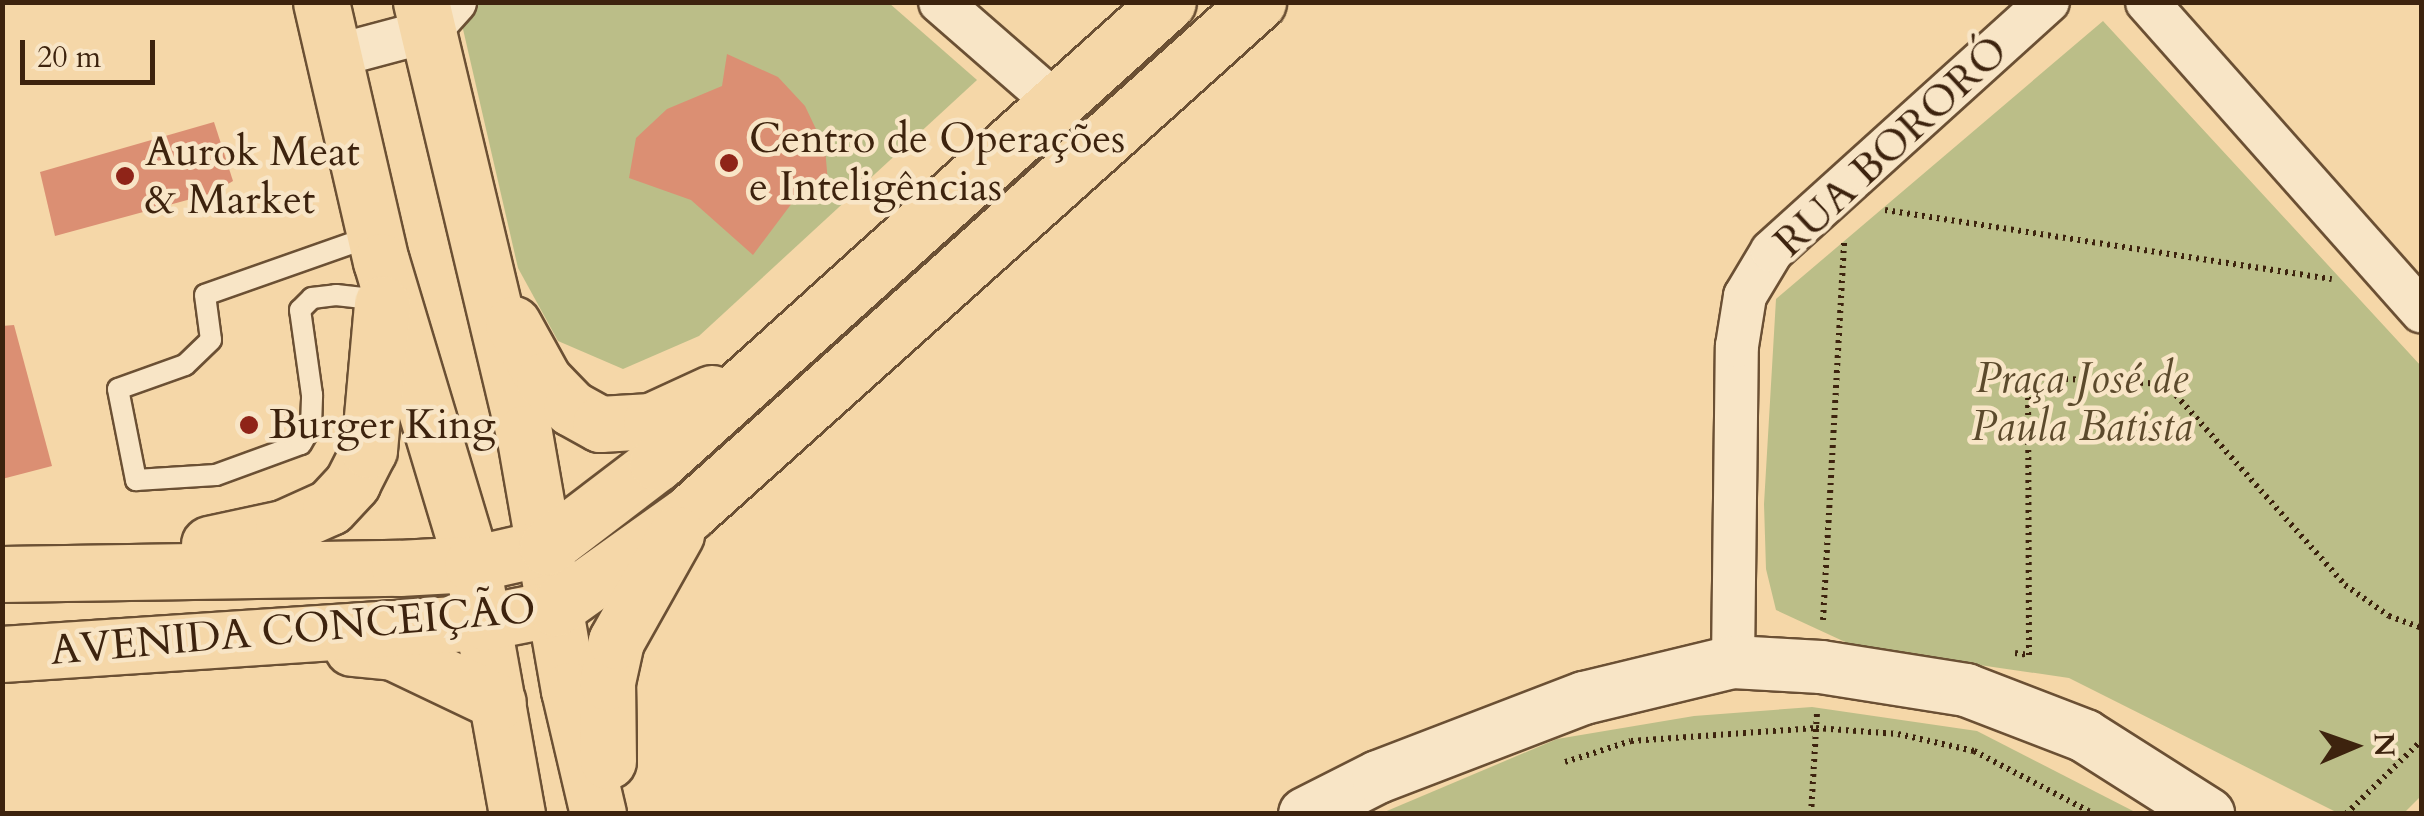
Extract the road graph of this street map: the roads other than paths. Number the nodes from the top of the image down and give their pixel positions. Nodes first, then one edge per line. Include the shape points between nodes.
1 (321, 2) edge
2 (940, 2) edge
3 (1168, 2) edge
4 (1258, 2) edge
5 (2048, 2) edge
6 (2147, 2) edge
7 (435, 12) edge
8 (335, 56) junction
9 (1057, 104) junction
10 (380, 265) junction
11 (485, 271) junction
12 (2412, 301) edge
13 (742, 380) junction
14 (689, 514) junction
15 (546, 547) junction
16 (472, 564) junction
17 (130, 568) junction
18 (2, 574) edge
19 (556, 608) junction
20 (485, 622) junction
21 (229, 637) junction
22 (2, 654) edge
23 (1734, 662) junction
24 (498, 702) junction
25 (517, 814) edge
26 (598, 814) edge
27 (609, 814) edge
28 (1305, 814) edge
29 (2208, 814) edge

1 - 8 main road
2 - 9 street
3 - 9 main road, AVENIDA CONCEIÇÃO
4 - 14 main road, AVENIDA CONCEIÇÃO
5 - 23 street, RUA BORORÓ via 1772,252 1745,296 1736,346
6 - 12 street
7 - 8 street
7 - 11 main road
8 - 10 main road
9 - 13 main road, AVENIDA CONCEIÇÃO
10 - 10 lane via 206,295 212,340 185,365 118,389 136,480 216,475 300,444 311,427 312,395 300,310
10 - 16 main road
10 - 17 main road via 369,450 330,508 284,528
11 - 13 main road via 544,380 571,408 600,424 651,421
11 - 15 main road
13 - 15 main road, AVENIDA CONCEIÇÃO via 632,484
14 - 19 main road, AVENIDA CONCEIÇÃO
14 - 27 main road via 616,640 607,682
15 - 16 main road, AVENIDA CONCEIÇÃO
15 - 19 main road
16 - 17 main road, AVENIDA CONCEIÇÃO
16 - 20 main road
17 - 18 main road, AVENIDA CONCEIÇÃO
19 - 20 main road, AVENIDA CONCEIÇÃO
19 - 26 main road
20 - 21 main road, AVENIDA CONCEIÇÃO
20 - 24 main road
21 - 22 main road, AVENIDA CONCEIÇÃO
21 - 24 main road via 393,652
23 - 28 street via 1520,720
23 - 29 street via 1831,648 1966,690 2086,736
24 - 25 main road

